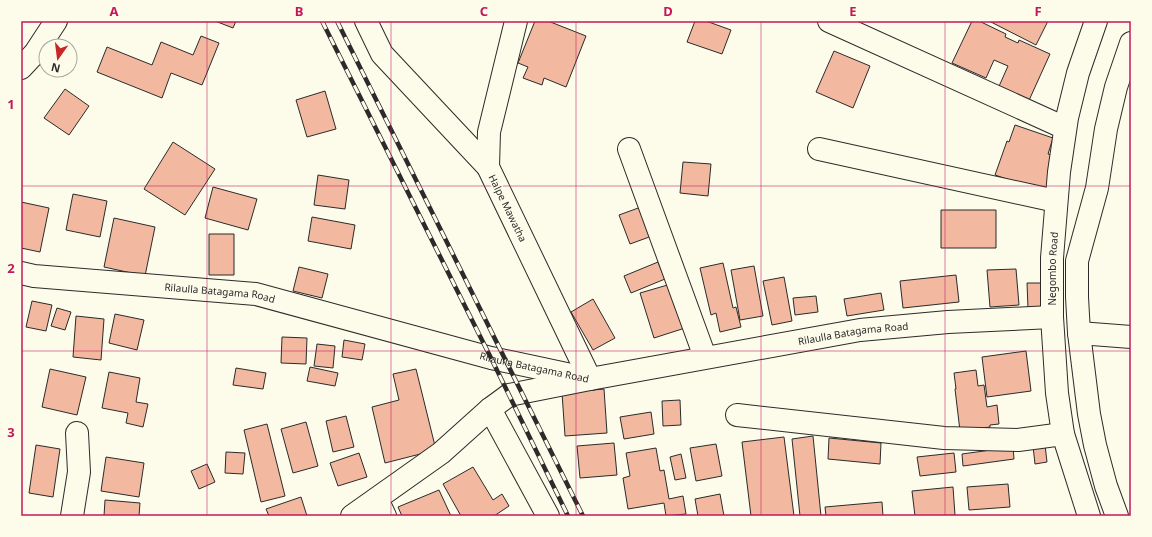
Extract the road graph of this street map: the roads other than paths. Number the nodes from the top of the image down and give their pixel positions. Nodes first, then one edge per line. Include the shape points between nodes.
1 (56, 21) edge
2 (366, 21) edge
3 (516, 21) edge
4 (829, 21) edge
5 (1096, 21) edge
6 (1131, 43) edge
7 (21, 68) edge
8 (1065, 128) junction
9 (629, 149) dead end
10 (819, 149) dead end
11 (488, 167) junction
12 (1056, 201) junction
13 (21, 273) edge
14 (1052, 317) junction
15 (1079, 333) junction
16 (1131, 337) edge
17 (705, 357) junction
18 (590, 379) junction
19 (490, 408) junction
20 (737, 415) dead end
21 (77, 433) dead end
22 (1063, 434) junction
23 (381, 507) edge
24 (72, 516) edge
25 (352, 516) edge
26 (548, 516) edge
27 (1089, 516) edge
28 (1117, 516) edge

1 - 7 main road via 36,53
2 - 11 main road, Halpe Mawatha via 382,54
3 - 11 main road via 489,132
4 - 8 main road
5 - 8 main road, Negombo Road via 1078,73
6 - 15 main road via 1116,87 1106,129 1097,188 1077,261
8 - 12 main road, Negombo Road
9 - 17 main road
10 - 12 main road
11 - 18 main road, Halpe Mawatha
12 - 14 main road, Negombo Road via 1052,258
13 - 18 main road, Rilaulla Batagama Road via 256,294 491,358
14 - 17 main road, Rilaulla Batagama Road via 948,322 860,330
14 - 22 main road, Negombo Road via 1057,393
15 - 16 main road
15 - 28 main road via 1088,414 1106,486
17 - 18 main road, Rilaulla Batagama Road
18 - 19 main road via 509,395
19 - 23 main road
19 - 26 main road
20 - 22 main road via 944,438 1018,440
21 - 24 main road via 79,472
22 - 27 main road, Negombo Road
23 - 25 main road

